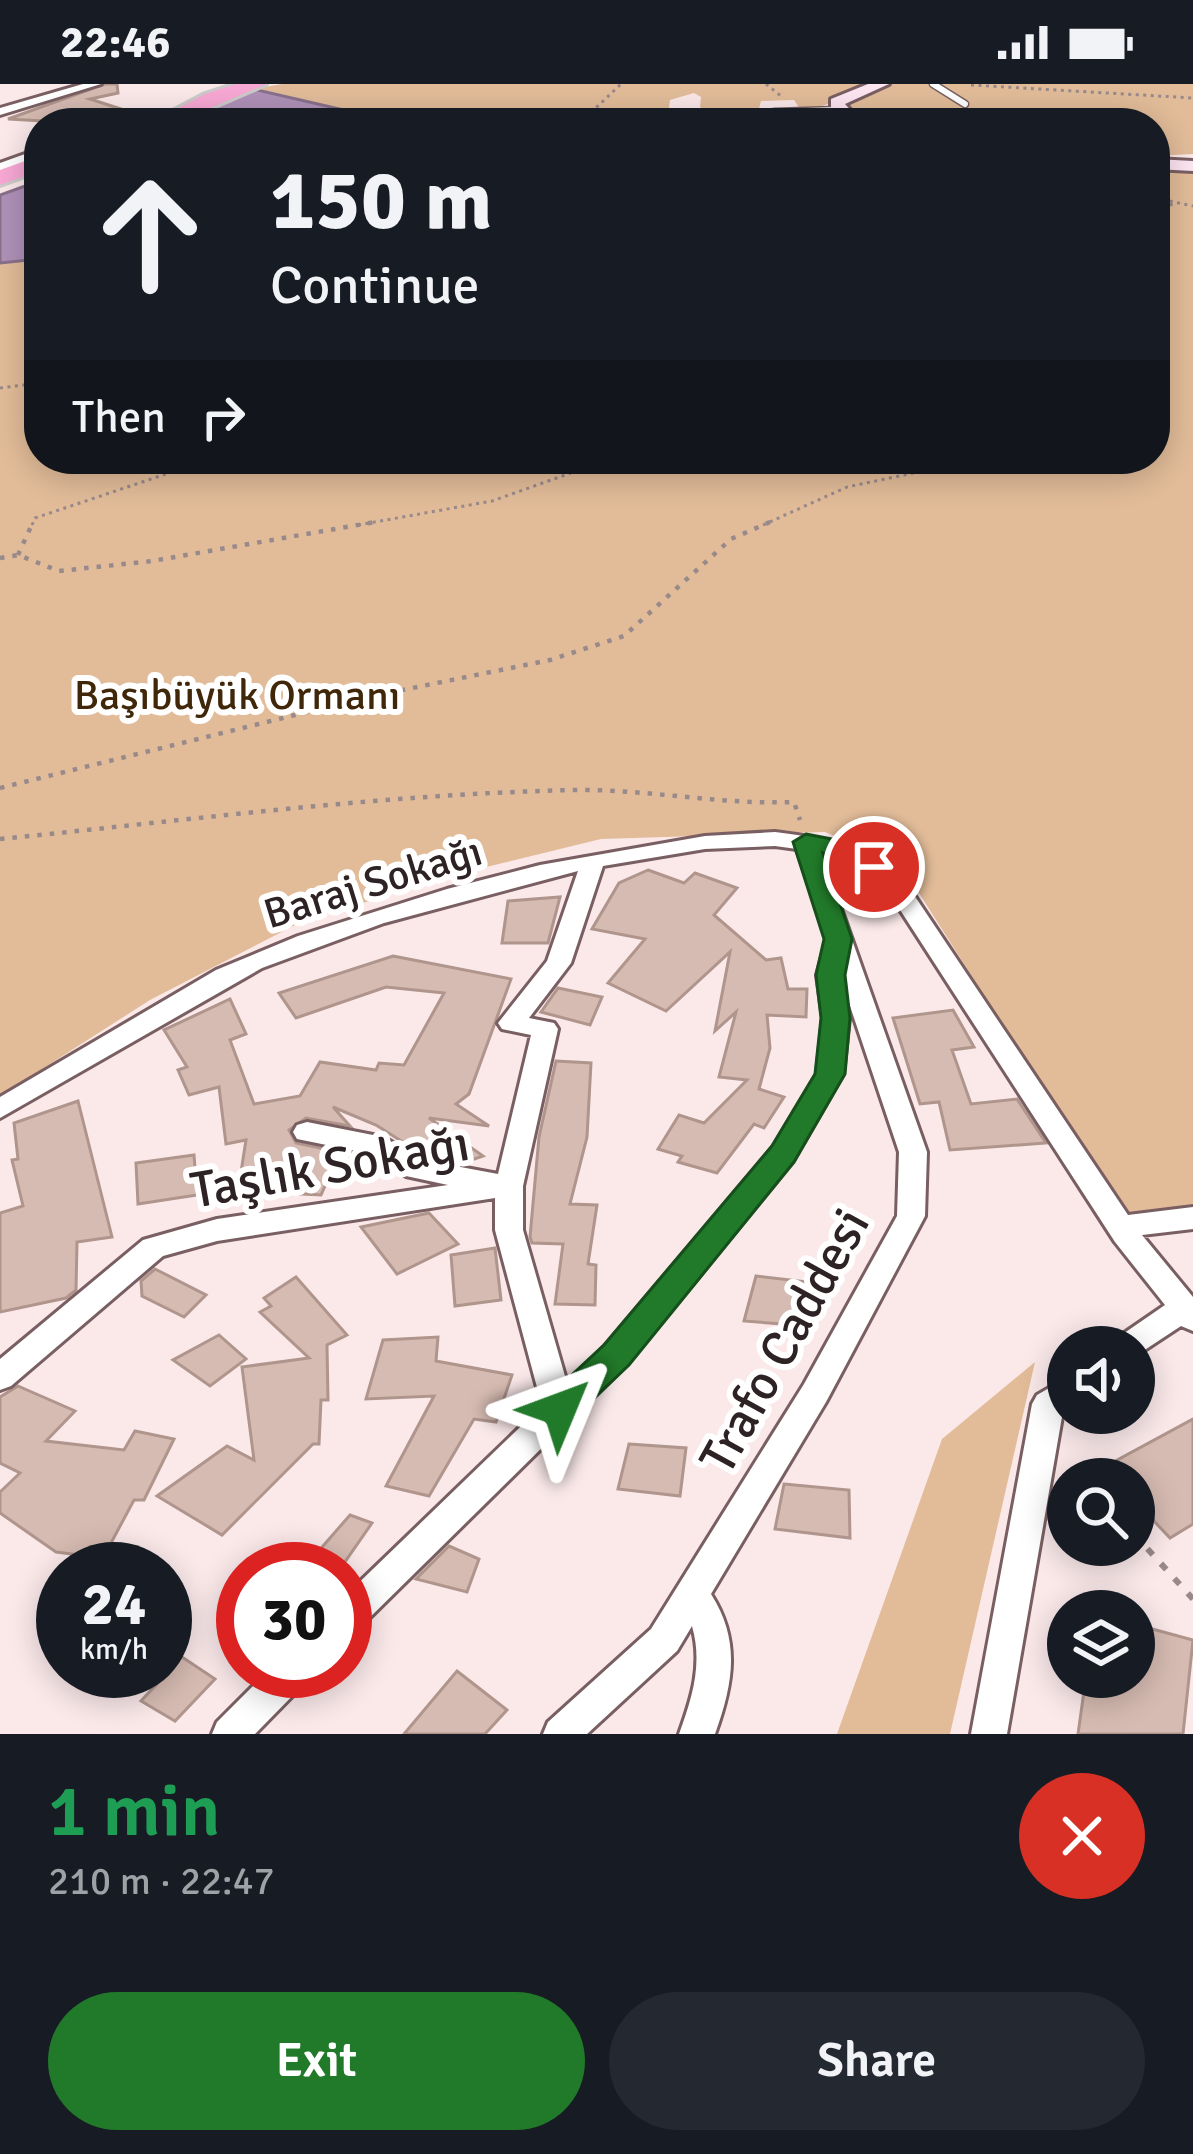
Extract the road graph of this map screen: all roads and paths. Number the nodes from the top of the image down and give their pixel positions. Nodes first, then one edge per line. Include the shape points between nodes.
1 (95, 84) edge
2 (230, 84) edge
3 (256, 84) edge
4 (622, 84) edge
5 (881, 84) edge
6 (933, 84) edge
7 (969, 84) edge
8 (1193, 98) edge
9 (965, 104) dead end
10 (164, 108) edge
11 (191, 108) edge
12 (596, 108) edge
13 (837, 108) edge
14 (0, 112) edge
15 (1170, 201) edge
16 (1179, 203) junction
17 (1170, 205) edge
18 (1193, 206) edge
19 (166, 474) edge
20 (568, 474) edge
21 (909, 474) edge
22 (18, 555) junction
23 (0, 557) edge
24 (0, 788) edge
25 (0, 839) edge
26 (806, 842) junction
27 (593, 862) junction
28 (838, 939) junction
29 (0, 1109) edge
30 (307, 1132) dead end
31 (509, 1186) junction
32 (1193, 1218) edge
33 (1121, 1227) junction
34 (1188, 1313) edge
35 (1155, 1332) edge
36 (0, 1377) edge
37 (560, 1409) junction
38 (1047, 1410) edge
39 (1155, 1557) edge
40 (372, 1593) edge
41 (692, 1595) junction
42 (1193, 1600) edge
43 (265, 1698) edge
44 (230, 1734) edge
45 (561, 1734) edge
46 (697, 1734) edge
47 (989, 1734) edge

1 - 14 street
2 - 10 highway
3 - 11 highway
4 - 12 path
5 - 13 main road
6 - 9 lane
7 - 8 path
15 - 16 path
16 - 17 path
16 - 18 path
19 - 22 path via 35,518
20 - 22 path via 492,501 152,561 59,571
21 - 24 path via 847,487 731,539 624,636
22 - 23 path
25 - 26 path via 448,794 582,790 794,802
26 - 27 street, Baraj Sokağı via 751,840
26 - 28 street, Trafo Caddesi
26 - 33 street, Baraj Sokağı via 874,867 904,897
27 - 29 street, Baraj Sokağı via 488,886 251,962
27 - 31 street via 559,963 512,1023 544,1029
28 - 37 street via 830,1074 783,1154 616,1355
28 - 41 street, Trafo Caddesi via 913,1152 911,1216
30 - 31 street via 374,1144 416,1169
31 - 36 street, Taşlık Sokağı via 217,1230 153,1248
31 - 37 street via 508,1230
32 - 33 street
33 - 34 street, Baraj Sokağı
34 - 35 street
37 - 40 street
38 - 47 street
39 - 42 path
41 - 45 street, Trafo Caddesi via 638,1668
41 - 46 street via 715,1630 716,1656
43 - 44 street

